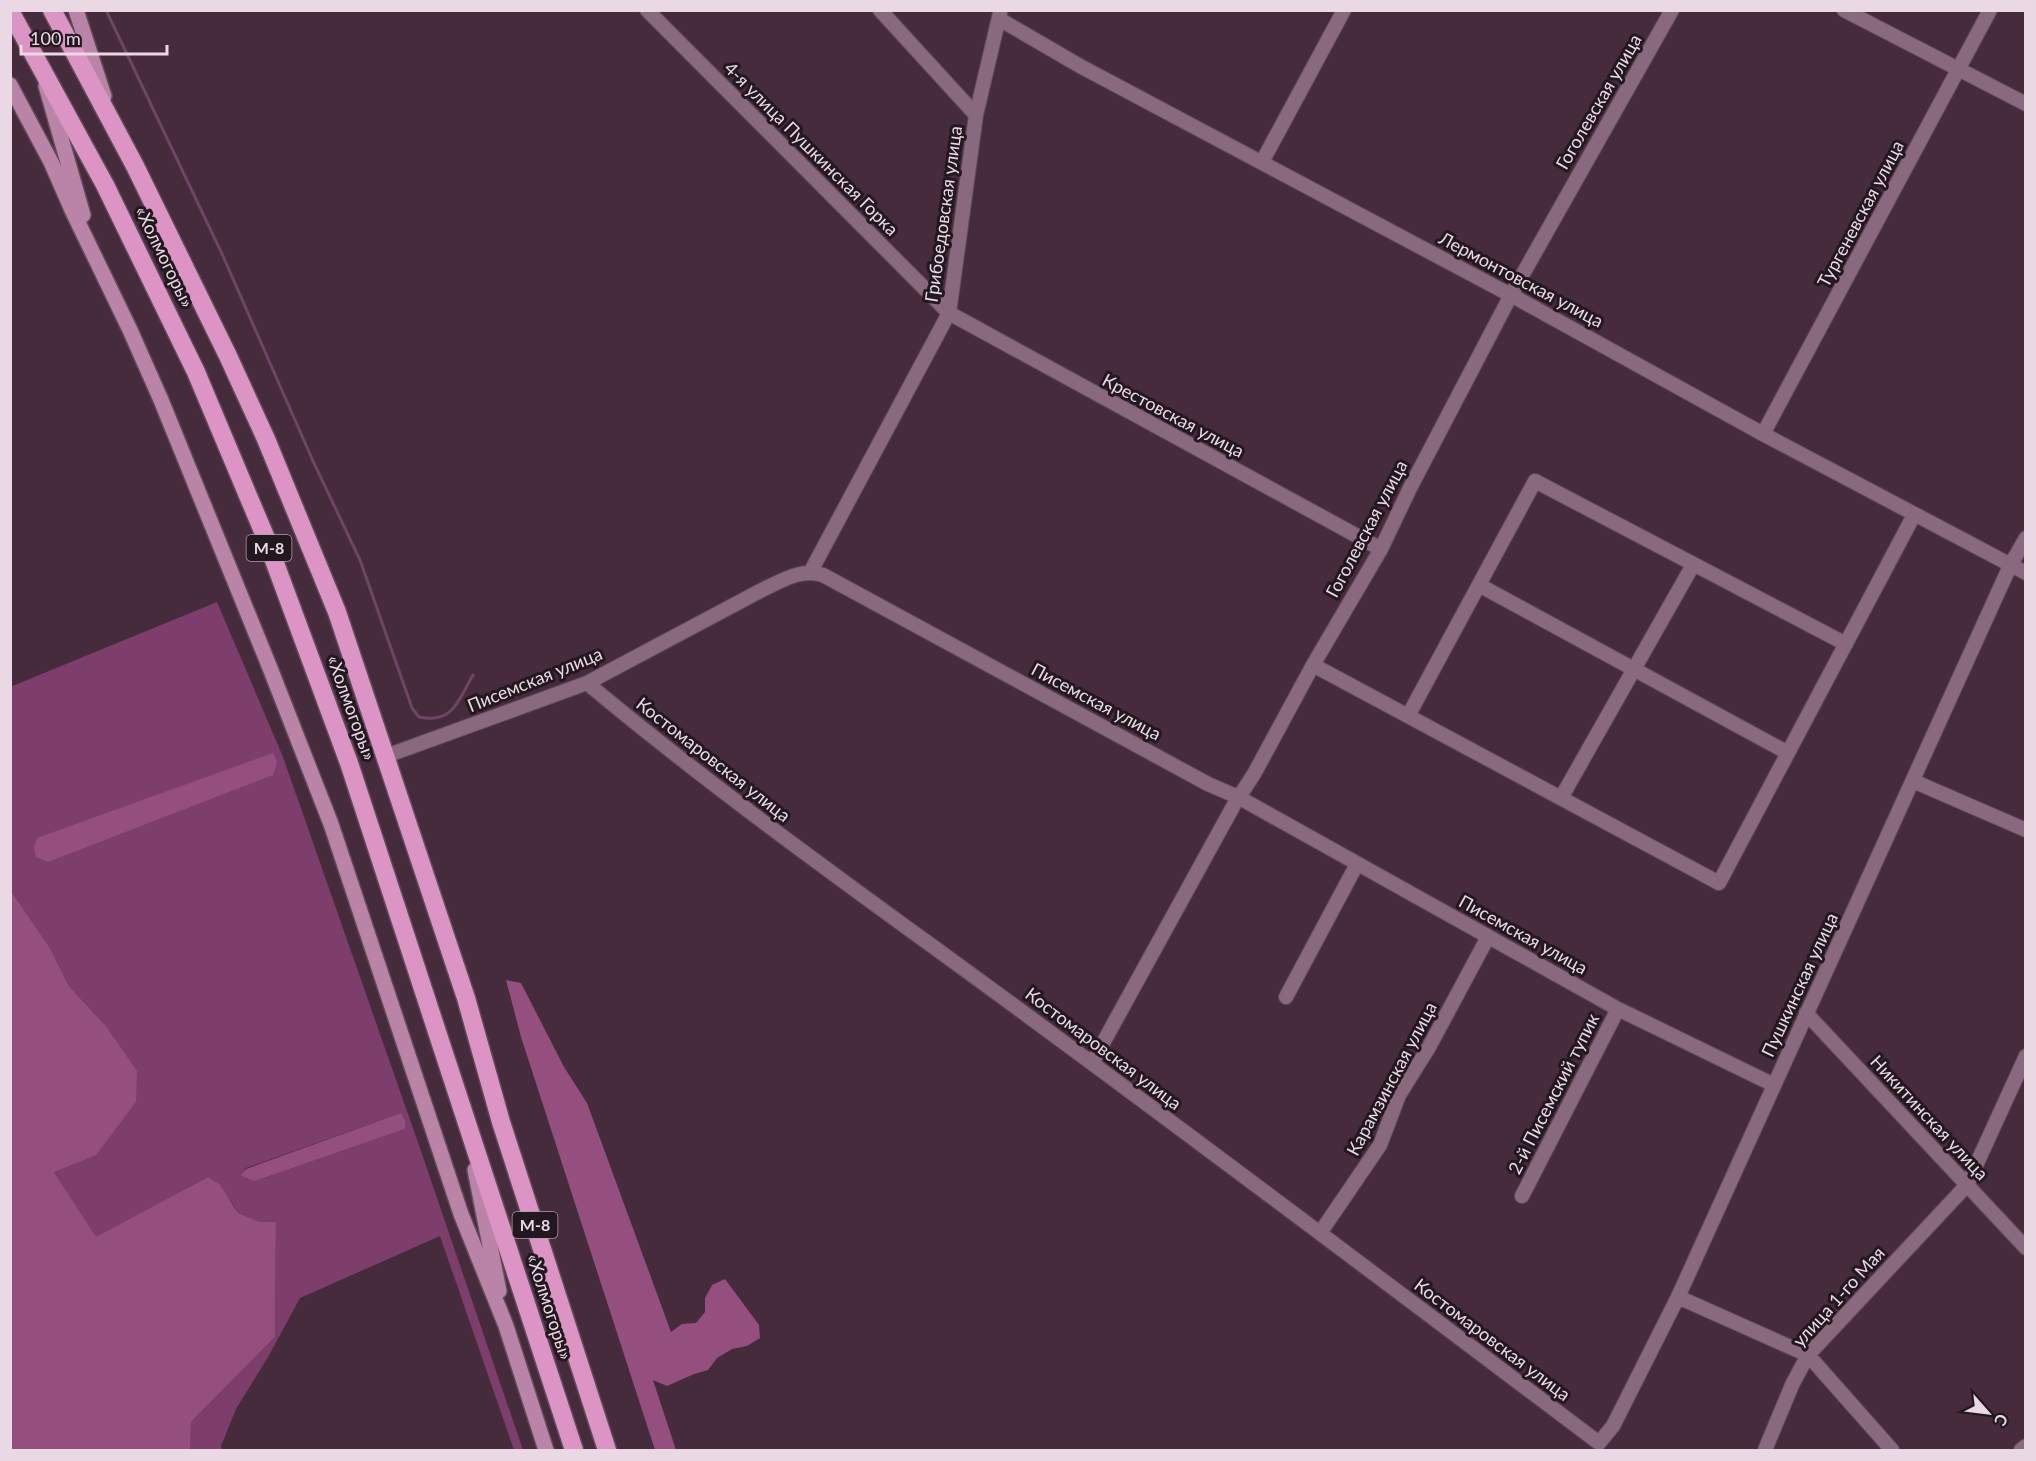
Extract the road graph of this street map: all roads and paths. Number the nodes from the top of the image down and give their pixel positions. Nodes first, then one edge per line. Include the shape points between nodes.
1 (52, 10) edge
2 (76, 10) edge
3 (648, 10) edge
4 (880, 10) edge
5 (1344, 10) edge
6 (1672, 10) edge
7 (1844, 10) edge
8 (1990, 10) edge
9 (10, 11) edge
10 (999, 15) edge
11 (40, 66) junction
12 (1958, 69) junction
13 (10, 85) edge
14 (2025, 105) edge
15 (976, 115) junction
16 (117, 133) junction
17 (1262, 162) junction
18 (95, 256) junction
19 (1511, 295) junction
20 (949, 313) junction
21 (1763, 434) junction
22 (1914, 515) junction
23 (2025, 538) edge
24 (1381, 549) junction
25 (1693, 565) junction
26 (2010, 566) junction
27 (811, 571) junction
28 (2025, 573) edge
29 (1479, 585) junction
30 (1846, 644) junction
31 (1313, 665) junction
32 (1634, 669) junction
33 (586, 683) junction
34 (1408, 716) junction
35 (1788, 753) junction
36 (386, 756) junction
37 (1913, 781) junction
38 (1238, 797) junction
39 (1561, 798) junction
40 (2025, 830) edge
41 (1357, 864) junction
42 (1488, 937) junction
43 (1286, 997) dead end
44 (1618, 1009) junction
45 (1806, 1013) junction
46 (2025, 1056) edge
47 (1092, 1063) junction
48 (1774, 1084) junction
49 (464, 1111) junction
50 (1967, 1185) junction
51 (1522, 1196) dead end
52 (1320, 1233) junction
53 (2025, 1248) edge
54 (1678, 1297) junction
55 (506, 1326) junction
56 (1808, 1355) junction
57 (1599, 1443) joint
58 (2025, 1446) edge
59 (546, 1450) edge
60 (574, 1450) edge
61 (608, 1450) edge
62 (1765, 1450) edge
63 (1892, 1450) edge
64 (2021, 1450) edge

1 - 16 highway, «Холмогоры» / М-8
2 - 16 main road
3 - 20 street, 4-я улица Пушкинская Горка
4 - 15 street
5 - 17 street
6 - 19 street, Гоголевская улица
7 - 12 street
8 - 12 street, Тургеневская улица
9 - 11 highway, «Холмогоры» / М-8
10 - 15 street, Грибоедовская улица
10 - 17 street, Лермонтовская улица via 1080,66
11 - 18 main road
11 - 49 highway, «Холмогоры» / М-8 via 105,185 191,361 265,536 349,763
12 - 14 street
12 - 21 street, Тургеневская улица
13 - 18 main road via 43,144
15 - 20 street, Грибоедовская улица
16 - 36 highway, «Холмогоры» / М-8 via 266,440 337,612
17 - 19 street, Лермонтовская улица
18 - 55 main road via 161,400 332,824 461,1214
19 - 21 street, Лермонтовская улица
19 - 24 street, Гоголевская улица
20 - 24 street, Крестовская улица
20 - 27 street, Грибоедовская улица
21 - 22 street, Лермонтовская улица
22 - 26 street, Лермонтовская улица
22 - 30 street
23 - 26 street, Пушкинская улица
24 - 31 street, Гоголевская улица
25 - 29 street via 1535,481
25 - 30 street
25 - 32 street
26 - 28 street, Лермонтовская улица
26 - 37 street, Пушкинская улица
27 - 33 street, Писемская улица via 762,590
27 - 38 street, Писемская улица
29 - 32 street
29 - 34 street
30 - 35 street
31 - 34 street
31 - 38 street, Гоголевская улица
32 - 35 street
32 - 39 street
33 - 36 street, Писемская улица
33 - 47 street, Костомаровская улица via 814,860
34 - 39 street
35 - 39 street via 1719,883
36 - 61 highway, «Холмогоры» / М-8
37 - 40 street
37 - 45 street, Пушкинская улица
38 - 41 street, Писемская улица
38 - 47 street, Гоголевская улица
41 - 42 street, Писемская улица
41 - 43 street
42 - 44 street, Писемская улица
42 - 52 street, Карамзинская улица via 1400,1095 1380,1145
44 - 48 street, Писемская улица
44 - 51 street, 2-й Писемский тупик
45 - 48 street, Пушкинская улица
45 - 50 street, Никитинская улица
46 - 50 street, улица 1-го Мая
47 - 52 street, Костомаровская улица
48 - 54 street, Пушкинская улица
49 - 55 main road
49 - 60 highway, «Холмогоры» / М-8
50 - 53 street, Никитинская улица
50 - 56 street, улица 1-го Мая
52 - 57 street, Костомаровская улица
54 - 56 street
54 - 57 street, Пушкинская улица via 1613,1426
55 - 59 main road
56 - 62 street, улица 1-го Мая
56 - 63 street
58 - 64 street

